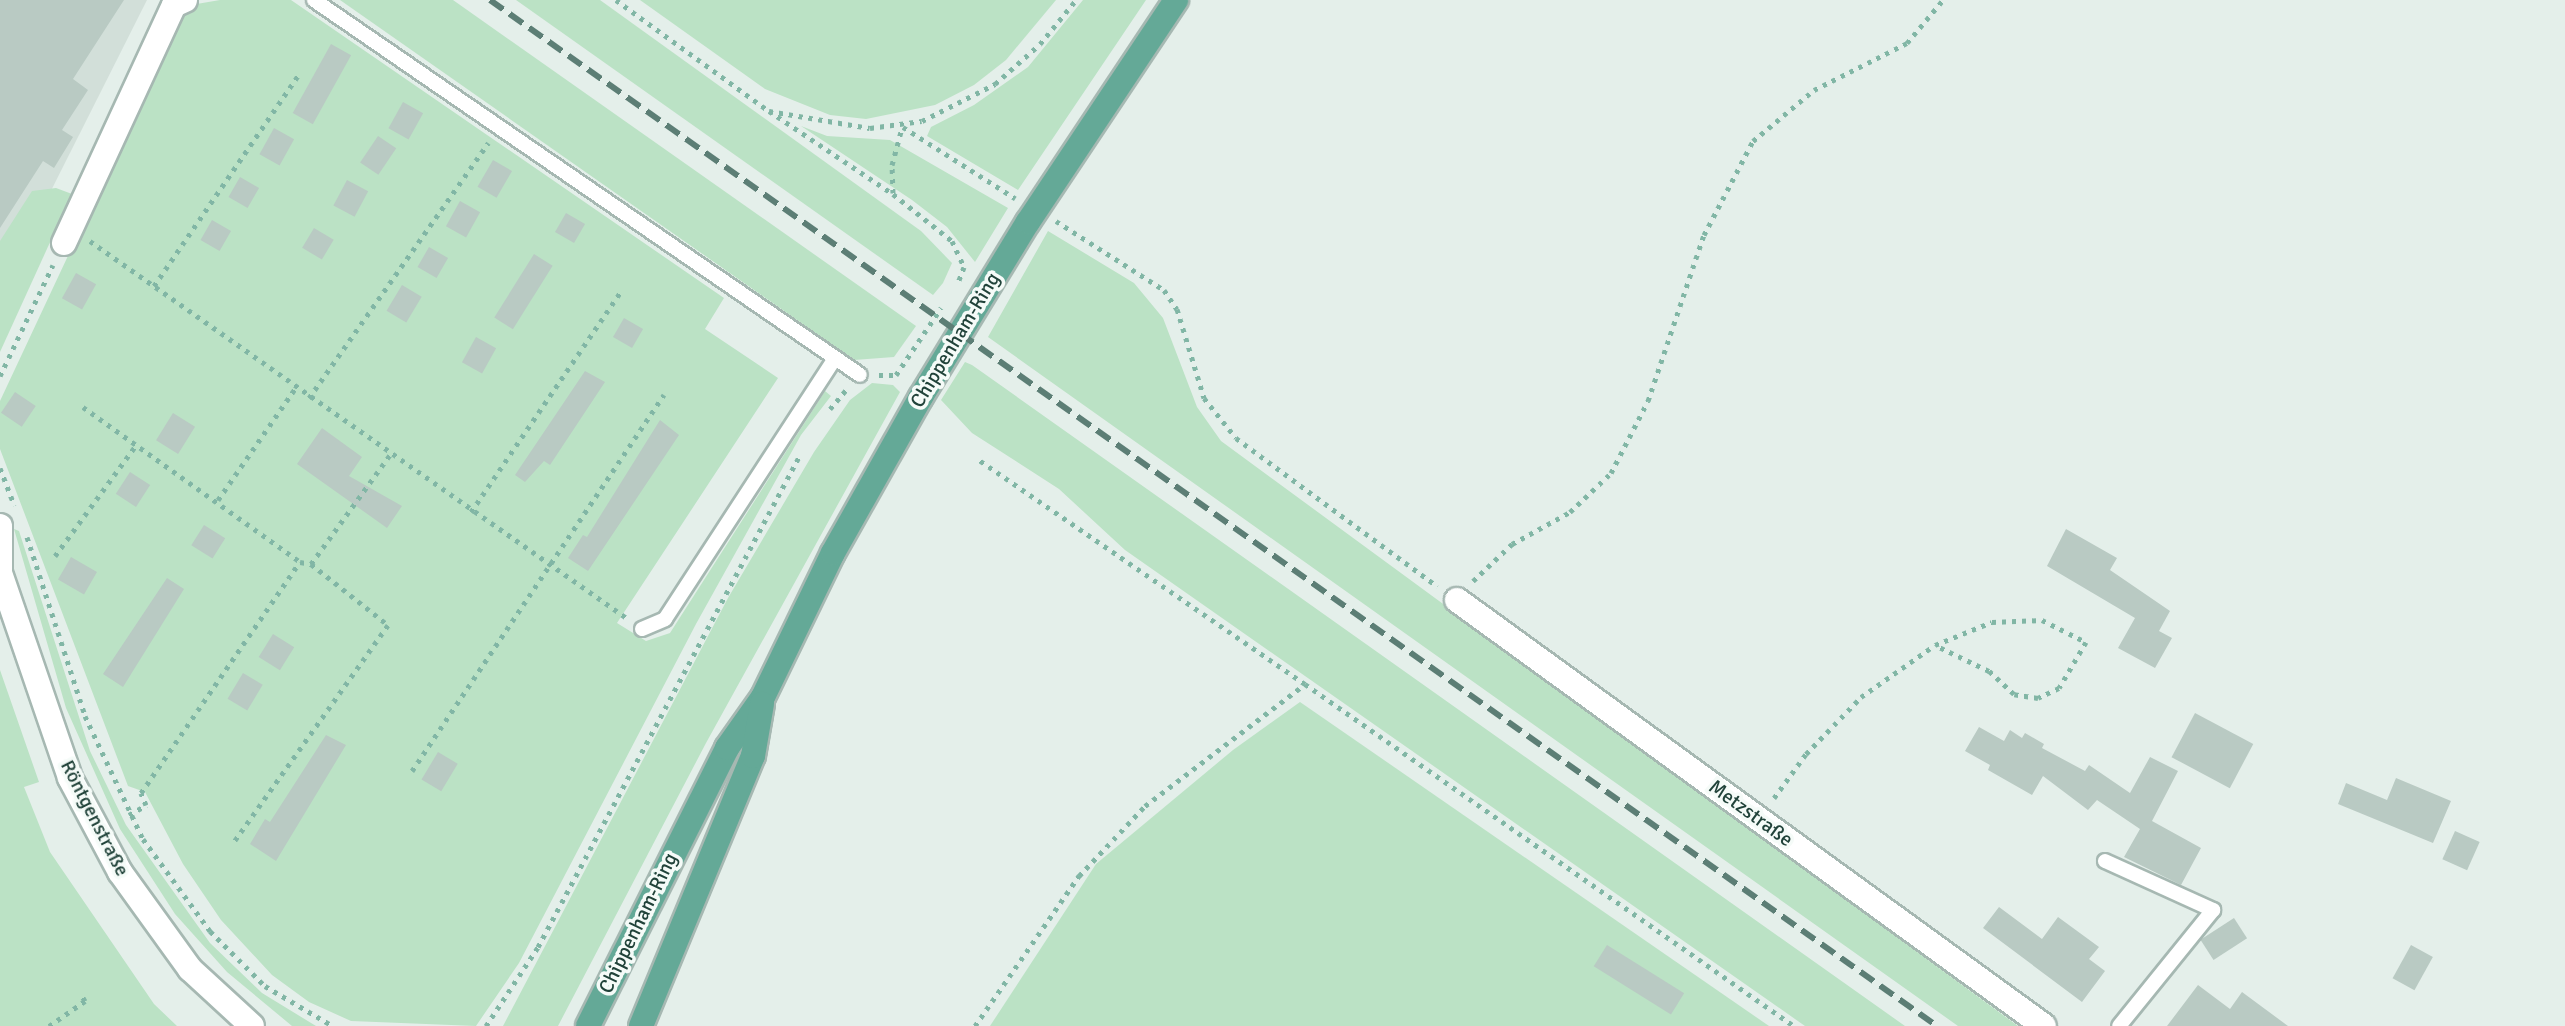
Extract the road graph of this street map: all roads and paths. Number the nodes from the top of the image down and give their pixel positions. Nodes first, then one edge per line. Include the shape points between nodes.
1 (185, 0) edge
2 (314, 0) edge
3 (616, 0) edge
4 (1076, 0) edge
5 (1176, 0) edge
6 (1943, 0) edge
7 (300, 73) dead end
8 (769, 111) junction
9 (902, 127) junction
10 (499, 128) junction
11 (893, 194) junction
12 (1015, 198) dead end
13 (1056, 221) dead end
14 (67, 236) junction
15 (154, 286) junction
16 (956, 287) dead end
17 (620, 293) dead end
18 (947, 299) dead end
19 (835, 358) junction
20 (860, 375) junction
21 (0, 376) edge
22 (296, 389) junction
23 (664, 395) dead end
24 (309, 398) junction
25 (83, 407) dead end
26 (819, 421) dead end
27 (807, 443) dead end
28 (137, 444) junction
29 (390, 455) junction
30 (976, 458) dead end
31 (0, 468) edge
32 (218, 500) junction
33 (471, 512) junction
34 (14, 525) edge
35 (55, 556) dead end
36 (300, 562) junction
37 (311, 564) junction
38 (550, 566) junction
39 (0, 572) edge
40 (1457, 600) junction
41 (7, 617) edge
42 (642, 629) joint
43 (1935, 645) junction
44 (1305, 684) junction
45 (763, 697) junction
46 (412, 771) dead end
47 (129, 815) junction
48 (1759, 818) junction
49 (233, 843) dead end
50 (2105, 861) dead end
51 (81, 994) dead end
52 (49, 1026) edge
53 (252, 1026) edge
54 (333, 1026) edge
55 (486, 1026) edge
56 (588, 1026) edge
57 (641, 1026) edge
58 (975, 1026) edge
59 (1794, 1026) edge
60 (2044, 1026) edge
61 (2119, 1026) edge

1 - 14 street via 174,5
2 - 10 lane
3 - 8 path
4 - 9 path via 1001,79 938,114
5 - 45 main road, Chippenham-Ring via 1028,222 921,397 827,566
6 - 40 path via 1907,43 1814,90 1753,141 1704,235 1648,401 1611,473 1570,512 1512,544
7 - 15 path
8 - 9 path via 842,127
8 - 11 path
9 - 11 path via 892,165
9 - 12 path
10 - 19 lane
10 - 24 path
11 - 16 path via 962,255 964,267
13 - 40 path via 1164,290 1177,309 1204,398 1236,438
14 - 15 path
14 - 21 path
15 - 22 path
17 - 33 path
18 - 20 path via 896,375
19 - 20 lane
19 - 42 lane via 665,619
20 - 26 path
22 - 24 path
22 - 32 path
23 - 38 path
24 - 29 path
25 - 28 path
27 - 55 path via 538,947
28 - 32 path
28 - 35 path
29 - 33 path
29 - 37 path
30 - 44 path
31 - 34 path
32 - 36 path
33 - 38 path
34 - 39 street, Röntgenstraße
34 - 47 path via 85,716
36 - 37 path
36 - 47 path via 141,793 146,805
37 - 49 path via 388,625
38 - 42 path
38 - 46 path
39 - 41 street, Röntgenstraße
40 - 48 street, Metzstraße
41 - 53 street, Röntgenstraße via 70,778 120,872 190,969
43 - 43 path via 1992,622 2042,620 2086,642 2059,688 2038,698 2014,694 1989,671
43 - 48 path via 1861,697 1806,754
44 - 58 path via 1145,806 1079,876
44 - 59 path
45 - 56 main road, Chippenham-Ring via 727,748
45 - 57 main road, Chippenham-Ring via 753,756
47 - 54 path via 210,931 265,986
48 - 60 street, Metzstraße
50 - 61 lane via 2213,910
51 - 52 path via 85,1001

